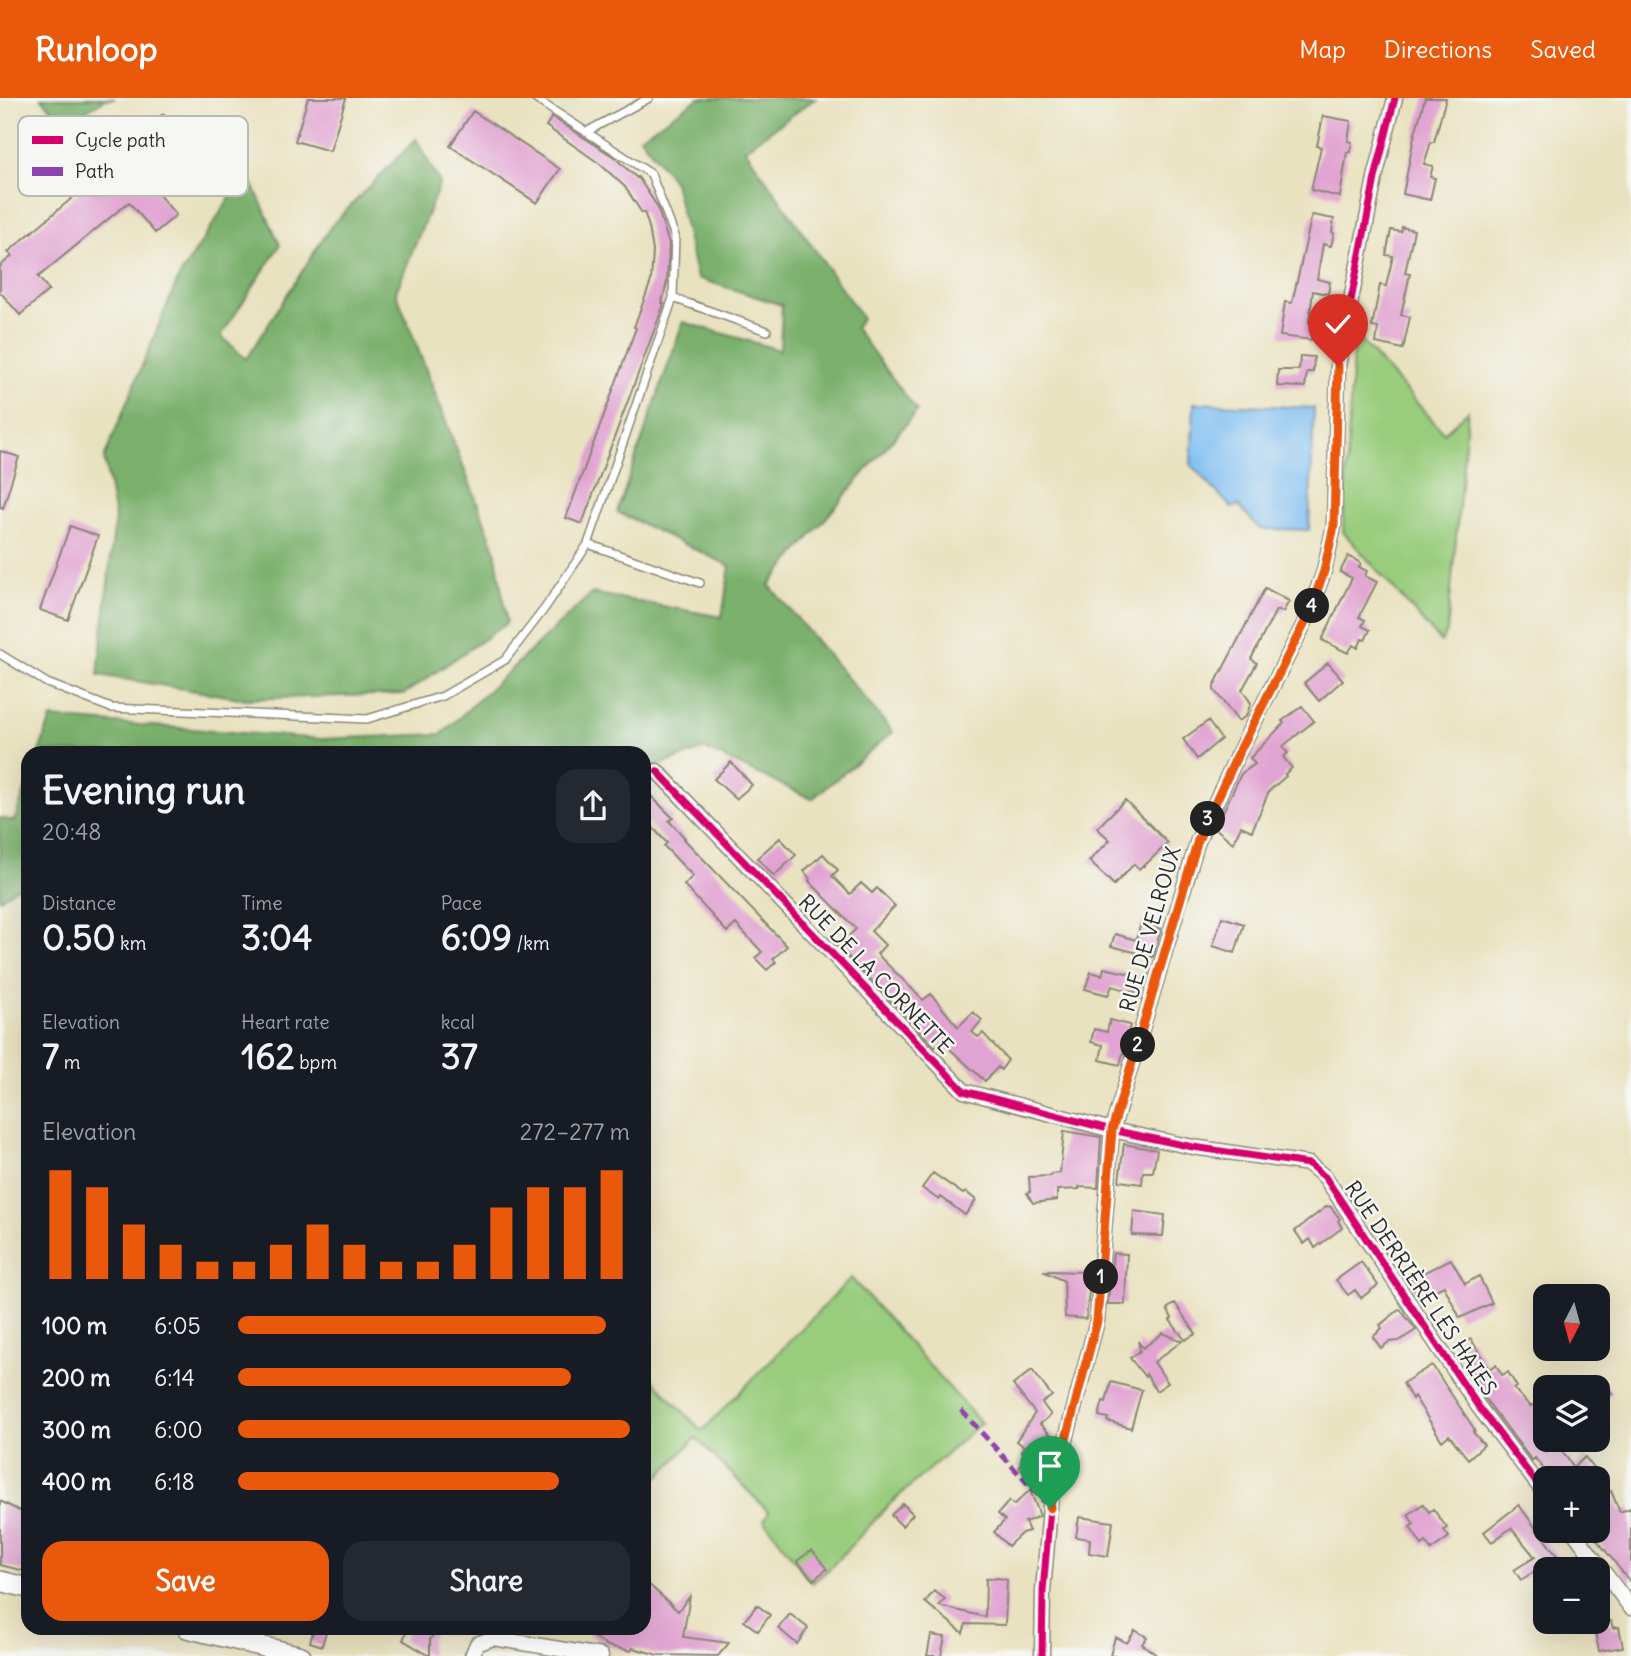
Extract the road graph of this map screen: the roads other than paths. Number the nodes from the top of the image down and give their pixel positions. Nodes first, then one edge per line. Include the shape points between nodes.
1 (534, 98) edge
2 (649, 98) edge
3 (1395, 98) edge
4 (586, 132) junction
5 (673, 298) junction
6 (767, 331) dead end
7 (588, 544) junction
8 (700, 583) dead end
9 (0, 654) edge
10 (657, 771) dead end
11 (1112, 1130) junction
12 (1533, 1478) edge
13 (1582, 1543) edge
14 (0, 1581) edge
15 (21, 1586) edge
16 (1631, 1608) edge
17 (216, 1635) edge
18 (301, 1656) edge
19 (472, 1656) edge
20 (601, 1656) edge
21 (1042, 1656) edge

1 - 4 lane
2 - 4 lane
3 - 11 street, RUE DE VELROUX via 1338,366 1334,526 1324,571 1309,614 1198,840
4 - 5 lane via 652,174 675,236
5 - 6 lane
5 - 7 lane
7 - 8 lane
7 - 9 lane via 505,660 443,696 367,719 111,708 47,683
10 - 11 street, RUE DE LA CORNETTE via 964,1091
11 - 12 street, RUE DERRIÈRE LES HAIES via 1309,1164 1325,1177 1478,1406
11 - 21 street, RUE DE VELROUX via 1097,1321 1051,1496
13 - 16 street
14 - 15 main road
17 - 18 main road
19 - 20 street via 477,1644 493,1638

